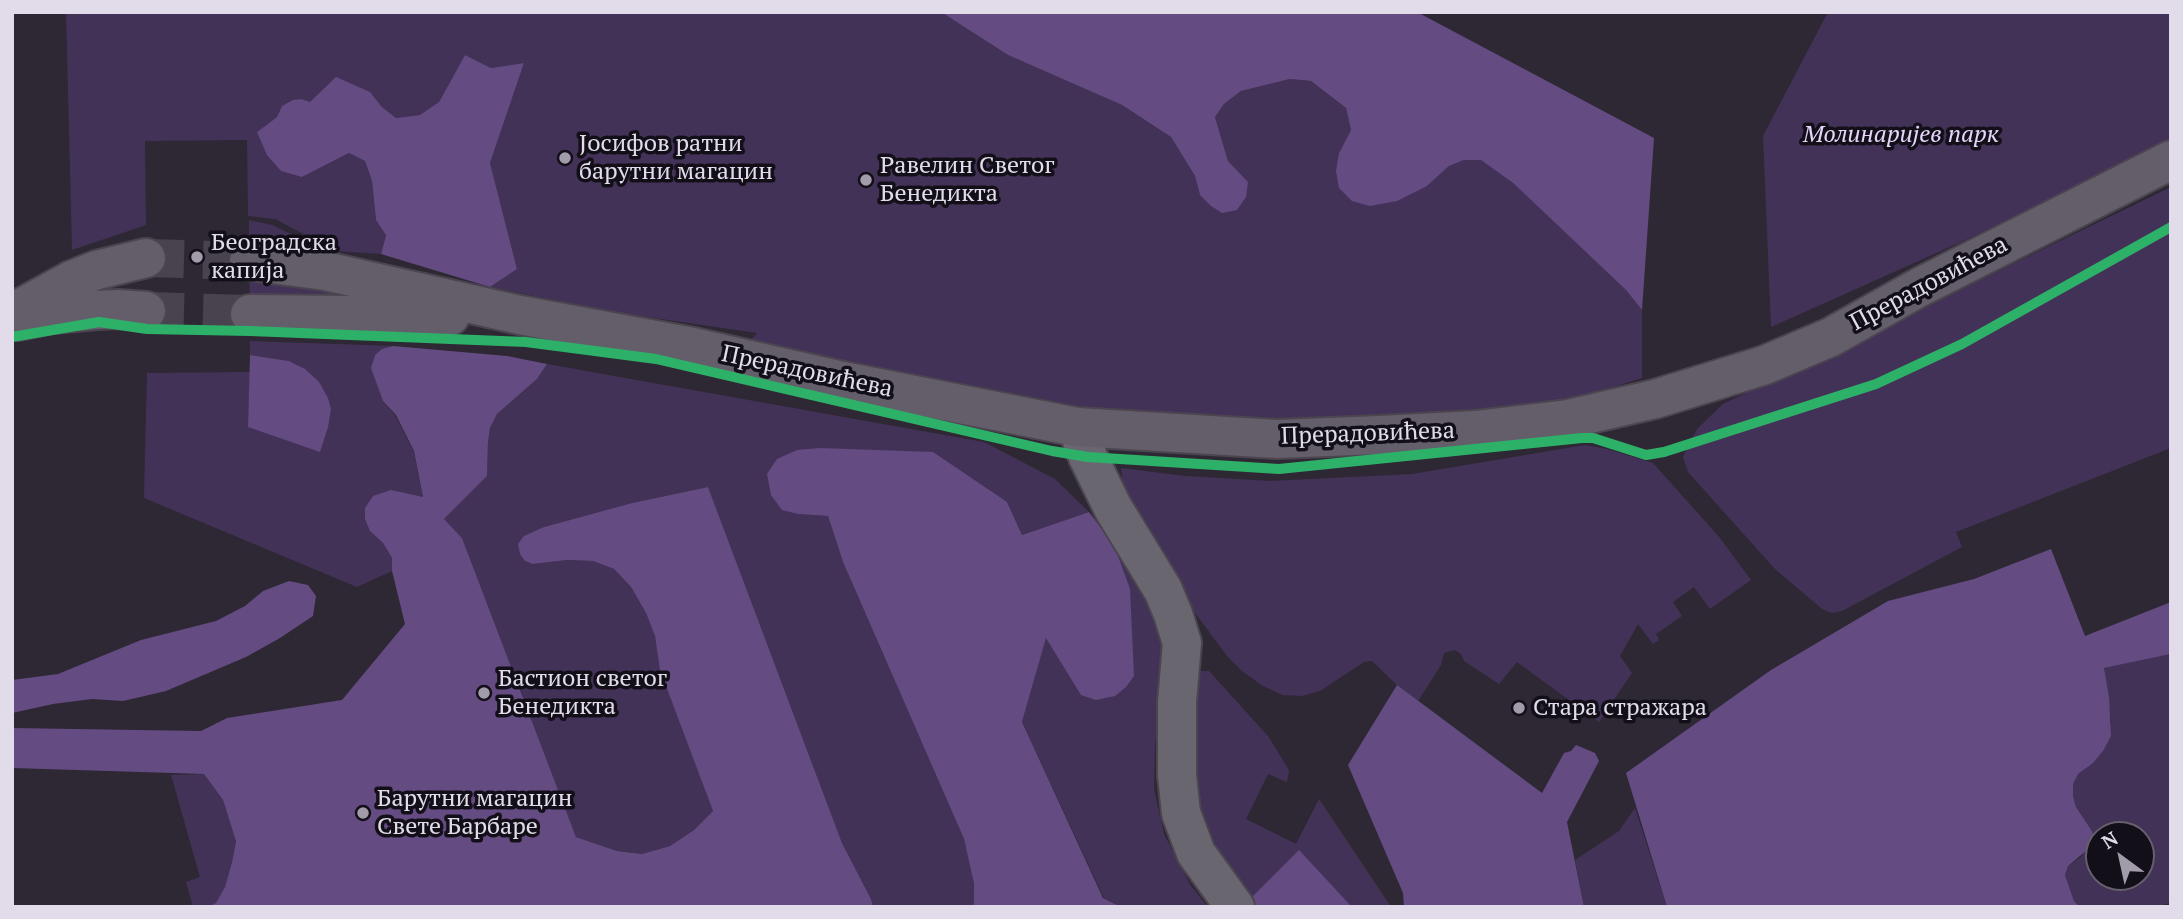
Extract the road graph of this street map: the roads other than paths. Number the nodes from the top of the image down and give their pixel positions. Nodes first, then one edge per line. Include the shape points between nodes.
1 (2171, 160) edge
2 (146, 258) tunnel mouth
3 (249, 261) tunnel mouth
4 (146, 311) tunnel mouth
5 (12, 313) edge
6 (250, 314) tunnel mouth
7 (520, 315) junction
8 (12, 322) edge
9 (1077, 427) junction
10 (1236, 907) edge

1 - 9 main road, Прерадовићева via 1920,286 1831,337 1765,365 1655,399 1568,419 1380,435 1277,439
2 - 5 main road via 72,280
3 - 7 main road, Прерадовићева via 325,271
4 - 8 main road via 97,310
6 - 7 main road, Прерадовићева
7 - 9 main road, Прерадовићева
9 - 10 street via 1113,508 1173,614 1182,643 1177,702 1181,813 1196,853

